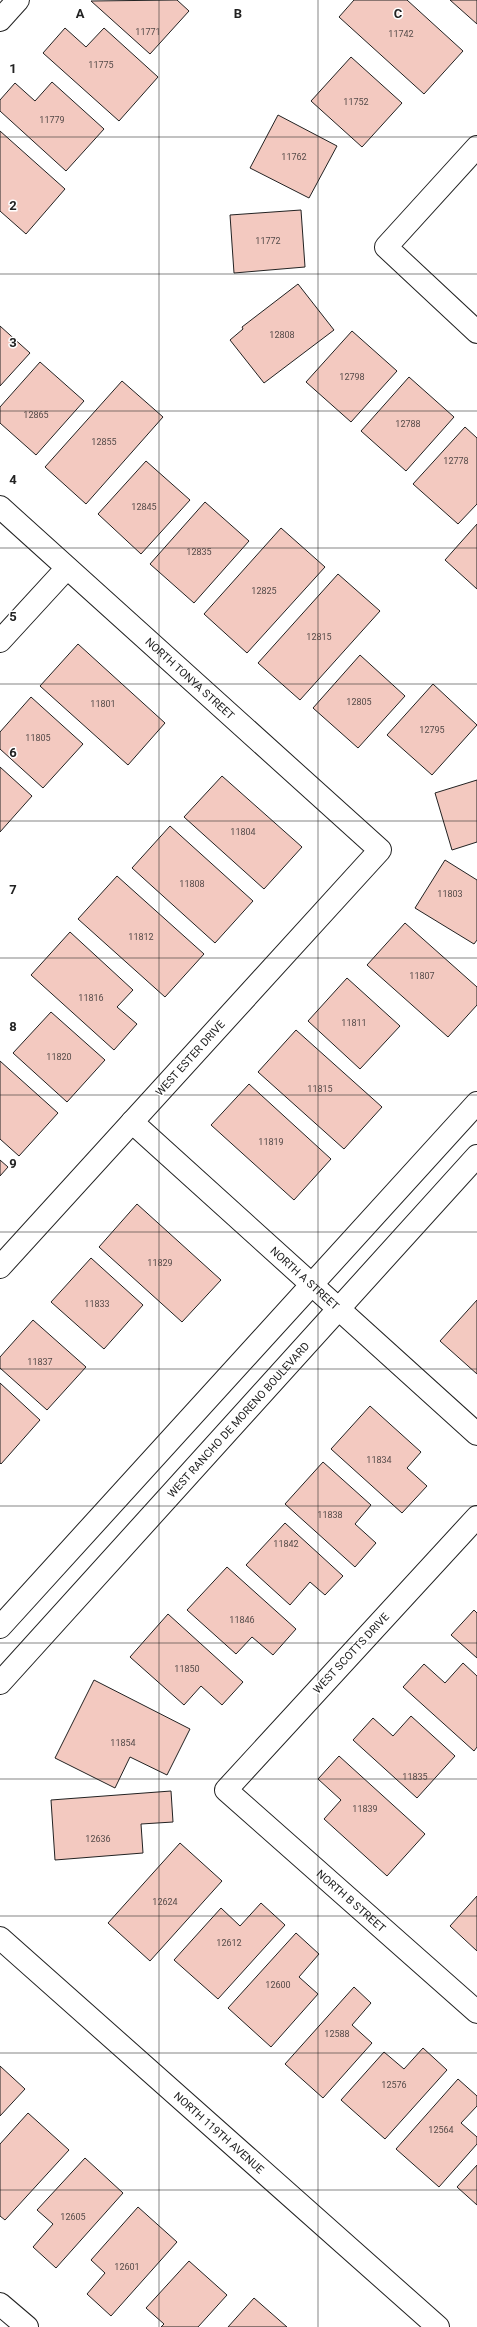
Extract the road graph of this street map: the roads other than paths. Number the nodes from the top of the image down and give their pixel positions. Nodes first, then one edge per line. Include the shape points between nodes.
1 (18, 0) edge
2 (0, 20) edge
3 (477, 147) edge
4 (477, 332) edge
5 (0, 507) edge
6 (67, 568) junction
7 (0, 641) edge
8 (380, 850) joint
9 (477, 1103) edge
10 (132, 1122) junction
11 (477, 1156) edge
12 (0, 1267) edge
13 (311, 1284) junction
14 (338, 1308) junction
15 (477, 1434) edge
16 (477, 1517) edge
17 (0, 1627) edge
18 (0, 1683) edge
19 (226, 1790) joint
20 (0, 1938) edge
21 (477, 2012) edge
22 (0, 2304) edge
23 (27, 2327) edge
24 (438, 2327) edge

1 - 2 street
3 - 4 street via 386,247
5 - 6 street, NORTH TONYA STREET
6 - 7 street
6 - 8 street, NORTH TONYA STREET
8 - 10 street, WEST ESTER DRIVE
9 - 13 street
10 - 12 street, WEST ESTER DRIVE
10 - 13 street, NORTH A STREET
11 - 14 street, WEST RANCHO DE MORENO BOULEVARD
13 - 14 street, NORTH A STREET
13 - 17 street
14 - 15 street, NORTH A STREET
14 - 18 street, WEST RANCHO DE MORENO BOULEVARD
16 - 19 street, WEST SCOTTS DRIVE
19 - 21 street, NORTH B STREET
20 - 24 street, NORTH 119TH AVENUE
22 - 23 street

